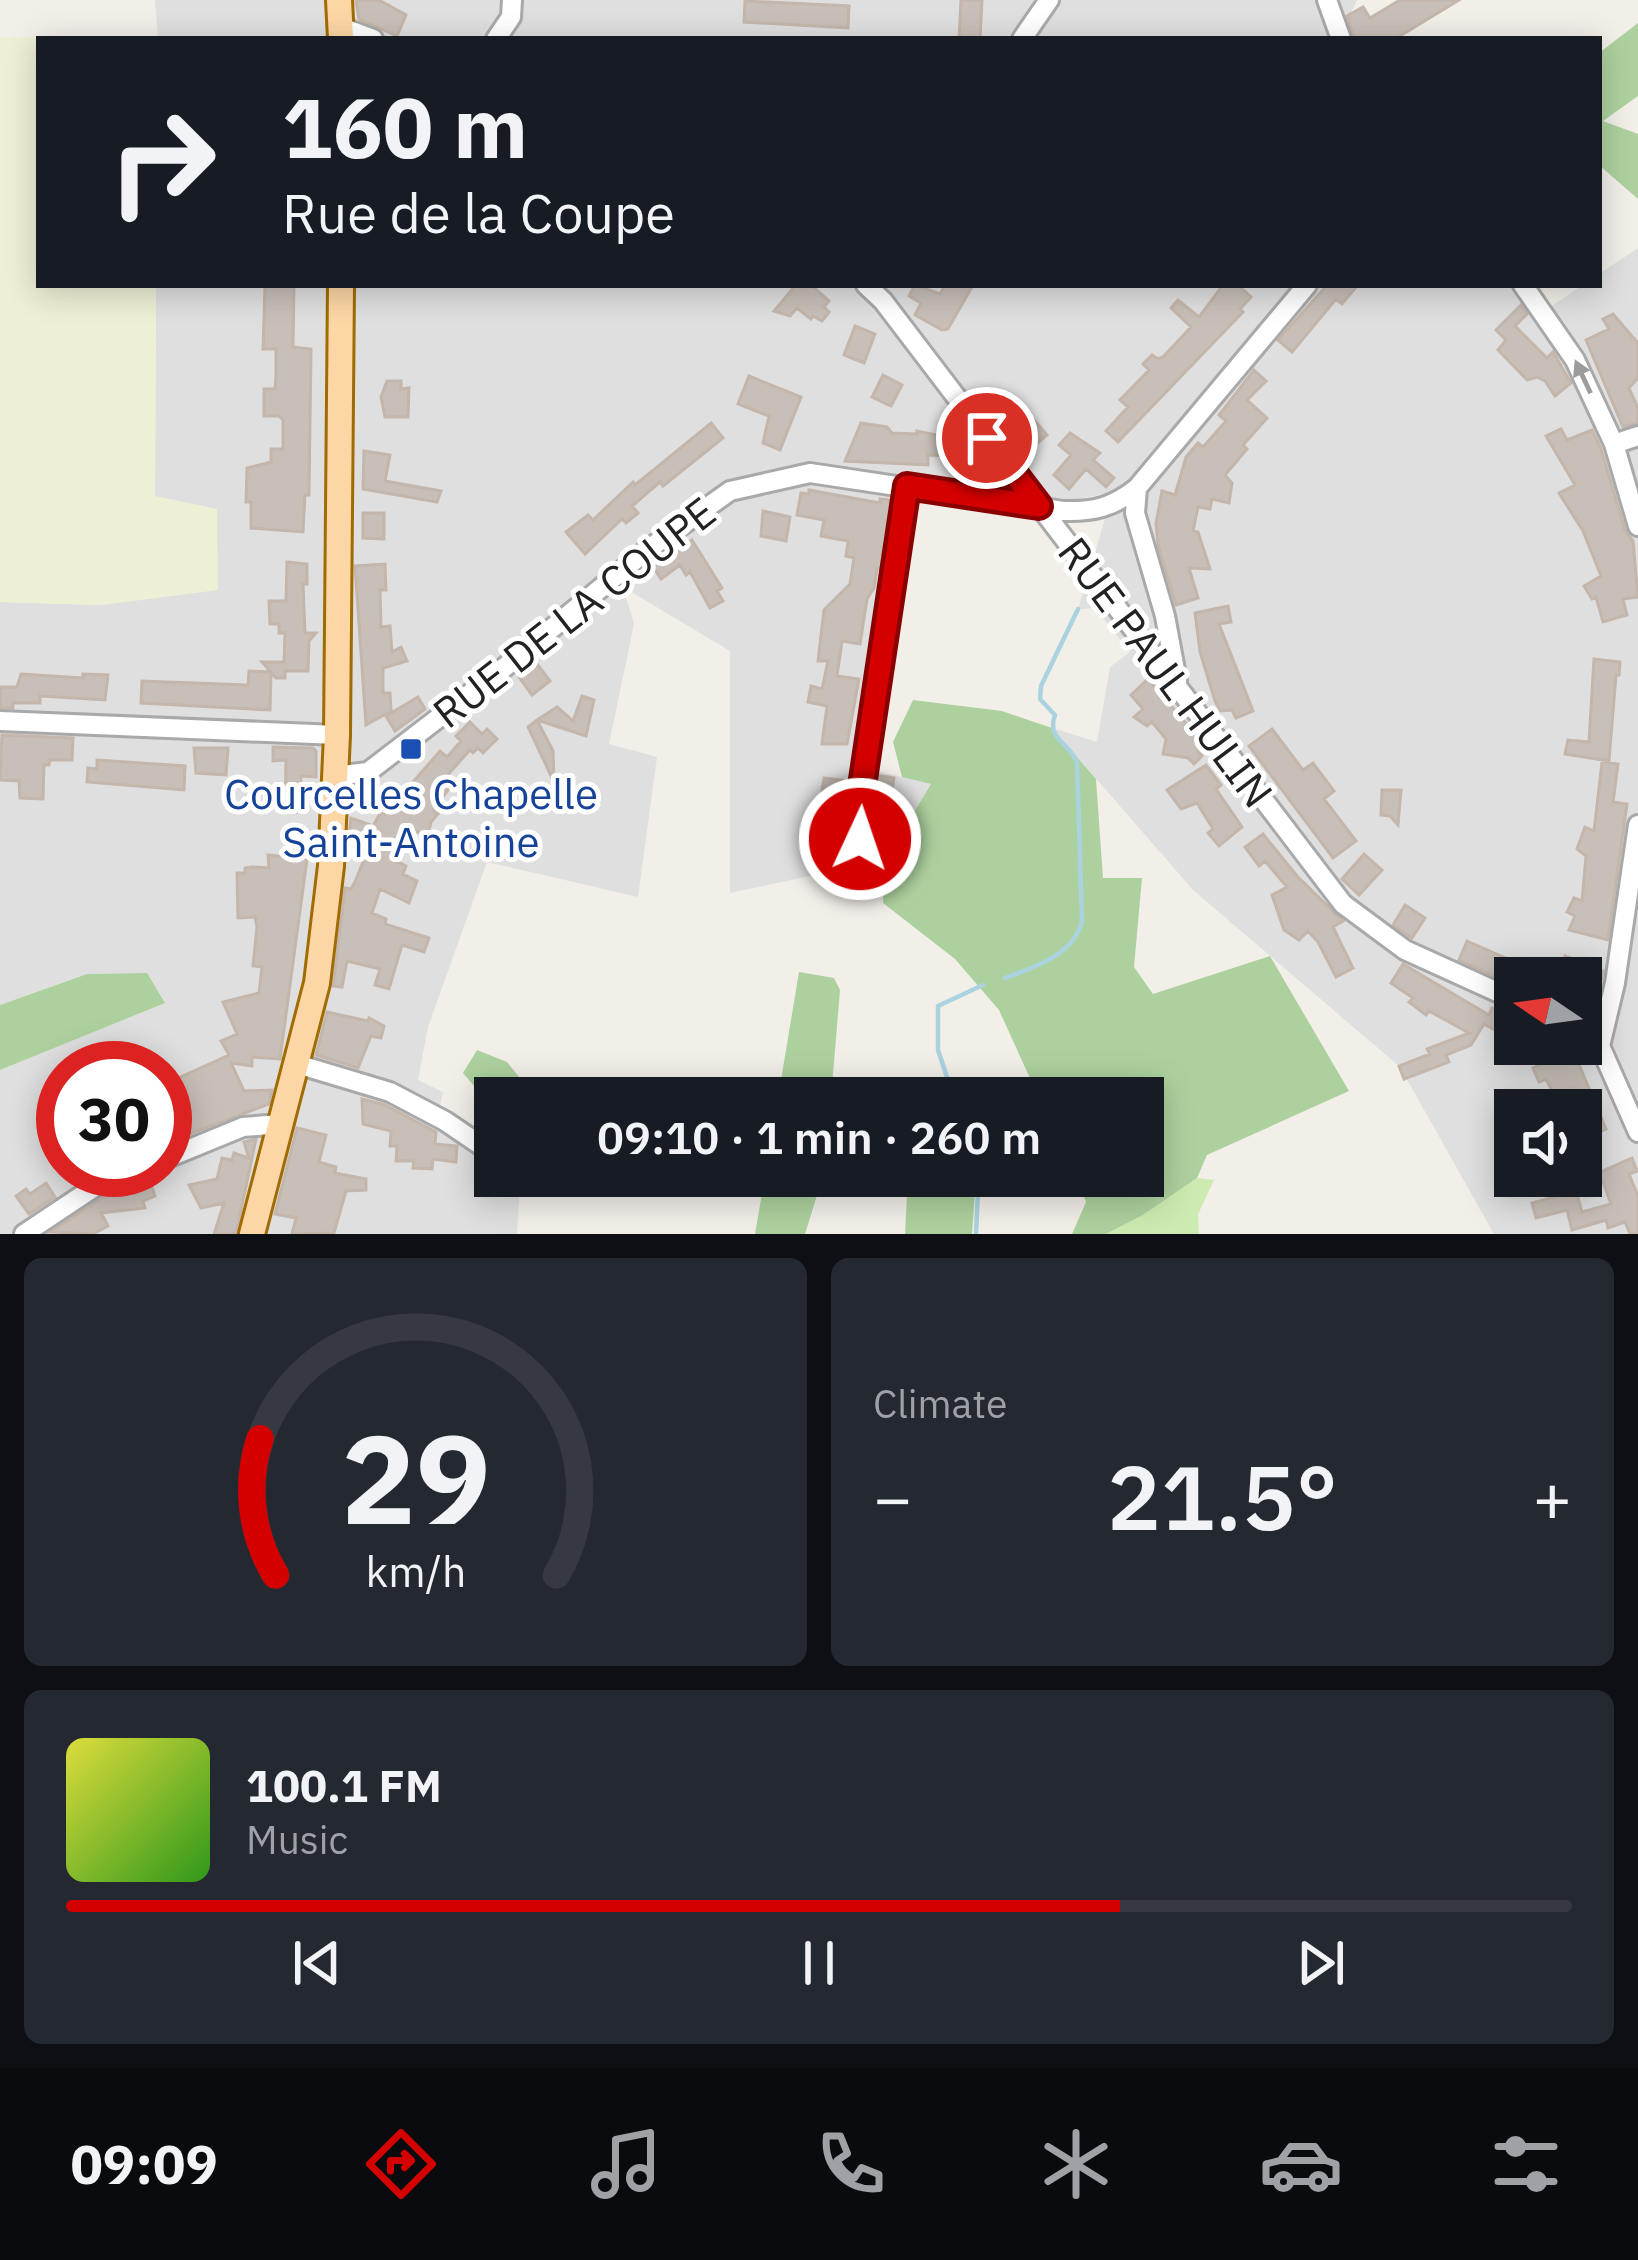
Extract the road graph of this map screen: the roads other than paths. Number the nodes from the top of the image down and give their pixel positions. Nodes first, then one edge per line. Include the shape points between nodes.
1 (339, 0) edge
2 (512, 0) edge
3 (1049, 0) edge
4 (1328, 0) edge
5 (341, 33) edge
6 (498, 36) edge
7 (1024, 36) edge
8 (1340, 36) edge
9 (340, 288) edge
10 (1305, 288) edge
11 (1525, 288) edge
12 (887, 293) edge
13 (1638, 436) edge
14 (1614, 444) junction
15 (907, 486) junction
16 (1138, 488) junction
17 (1039, 506) junction
18 (1638, 526) edge
19 (1178, 688) junction
20 (0, 721) edge
21 (337, 735) junction
22 (335, 776) junction
23 (1638, 830) edge
24 (874, 869) dead end
25 (1494, 990) edge
26 (1602, 1038) edge
27 (1602, 1051) edge
28 (297, 1064) junction
29 (281, 1124) junction
30 (1638, 1132) edge
31 (474, 1141) edge
32 (192, 1148) edge
33 (79, 1197) edge
34 (24, 1234) edge
35 (253, 1234) edge

1 - 5 main road
2 - 6 street
3 - 7 street
4 - 8 street
9 - 21 main road
10 - 16 street
14 -> 11 street via 1575,360
12 - 17 street, RUE PAUL HULIN
13 - 14 street
14 - 18 street
15 - 17 street, RUE DE LA COUPE
15 - 22 street, RUE DE LA COUPE via 810,472 730,491 368,772
15 - 24 street via 859,806 860,839
16 - 17 street, RUE DE LA COUPE via 1090,512
16 - 19 street via 1135,513
17 - 19 street, RUE PAUL HULIN
19 - 25 street, RUE PAUL HULIN via 1343,904 1405,950
20 - 21 street
21 - 22 main road
22 - 28 main road via 317,983
23 - 26 street
27 - 30 street
28 - 29 main road
28 - 31 street via 390,1092
29 - 32 street via 243,1127
29 - 35 main road
33 - 34 street

